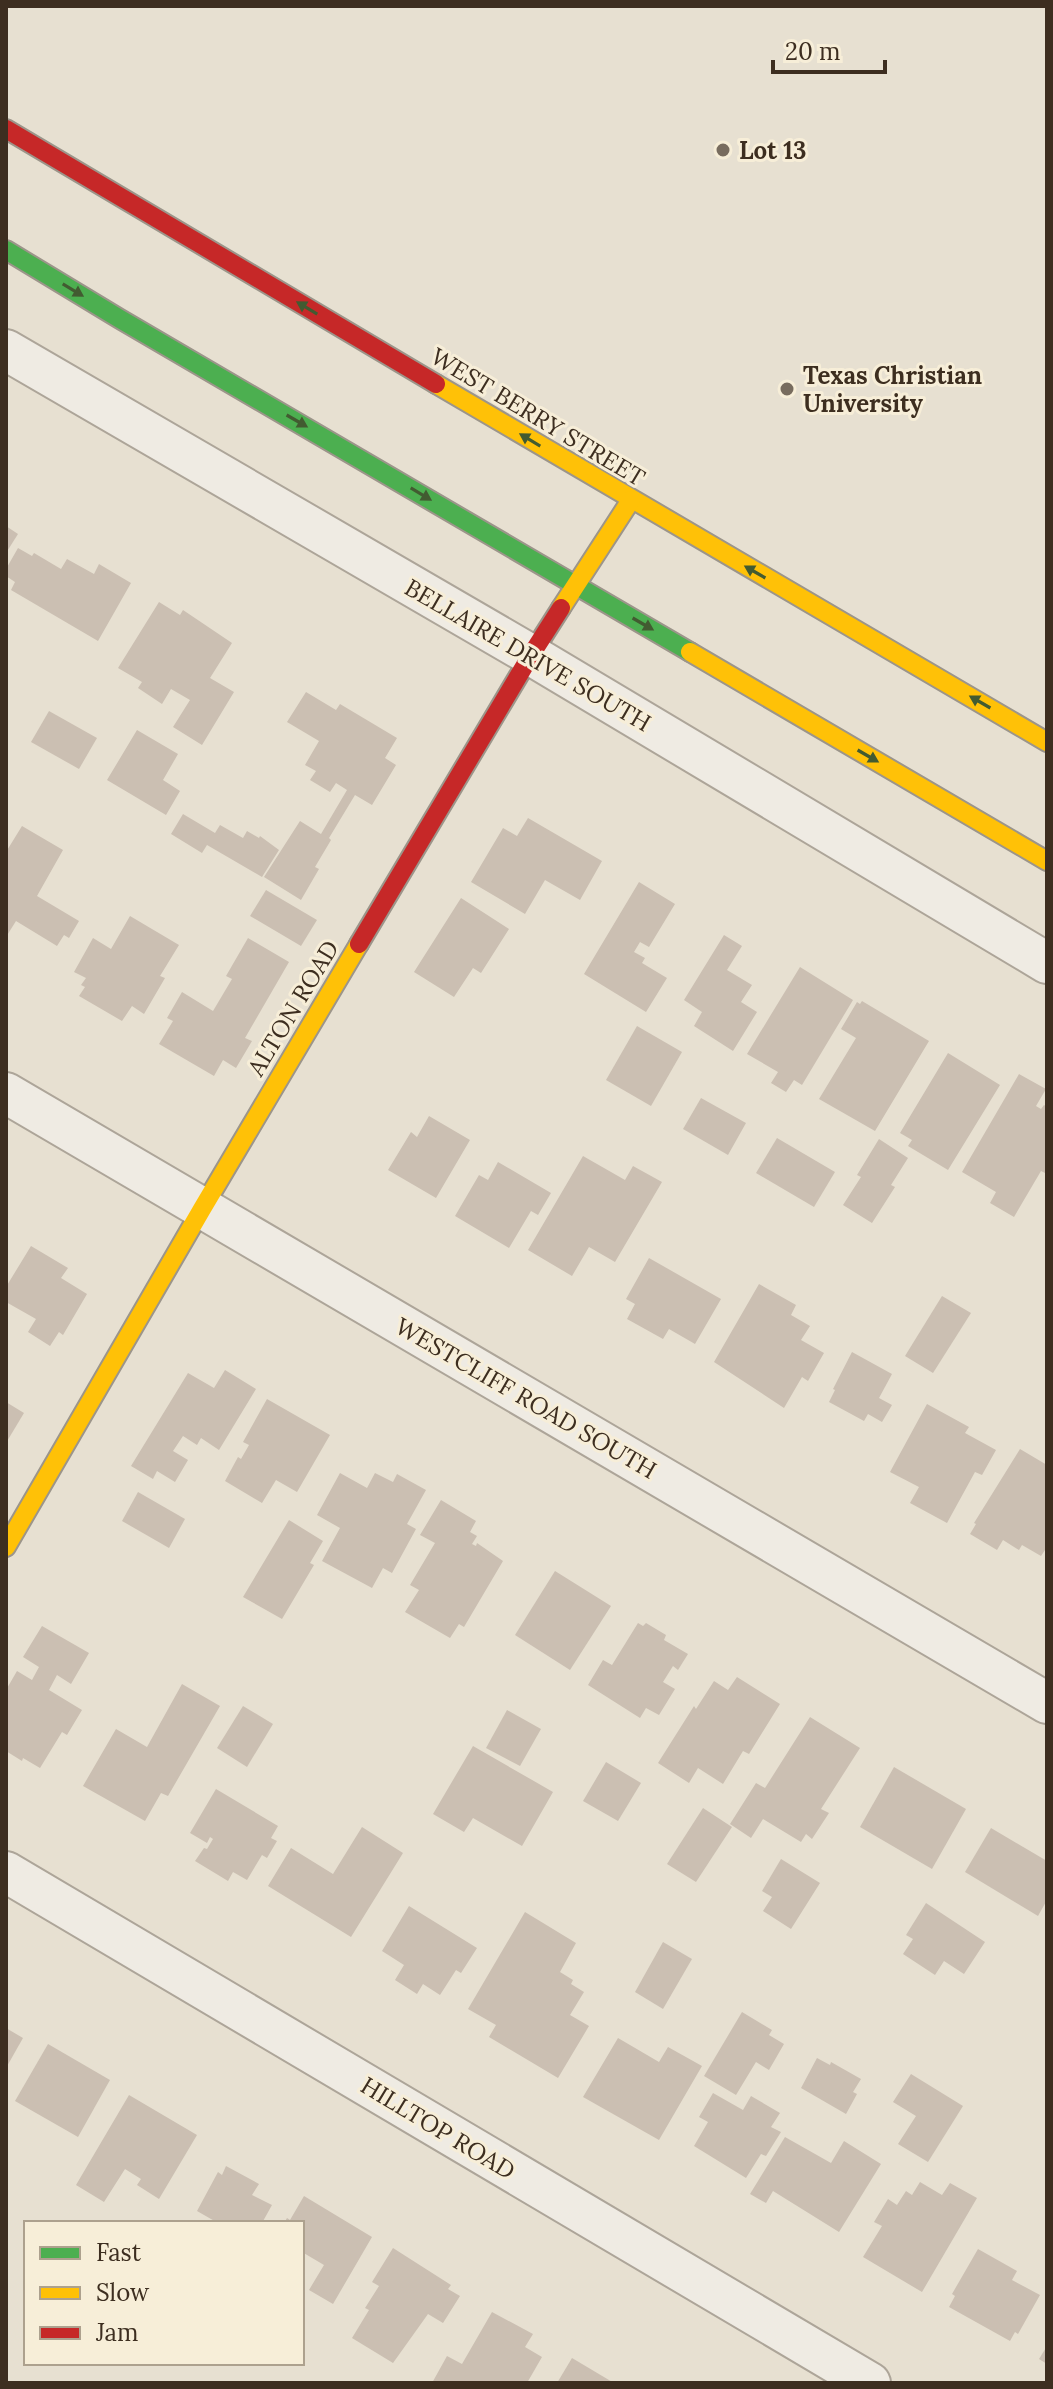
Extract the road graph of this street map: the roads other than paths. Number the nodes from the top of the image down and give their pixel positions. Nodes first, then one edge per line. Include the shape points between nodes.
1 (6, 129) edge
2 (6, 250) edge
3 (6, 350) edge
4 (631, 500) junction
5 (576, 585) junction
6 (531, 655) junction
7 (1047, 742) edge
8 (1047, 861) edge
9 (1047, 963) edge
10 (6, 1093) edge
11 (202, 1209) junction
12 (6, 1547) edge
13 (1047, 1703) edge
14 (6, 1872) edge
15 (870, 2383) edge

4 -> 1 main road, WEST BERRY STREET
2 -> 5 main road
3 - 6 street, BELLAIRE DRIVE SOUTH
4 - 5 main road, ALTON ROAD
7 -> 4 main road, WEST BERRY STREET
5 - 6 main road, ALTON ROAD
5 -> 8 main road
6 - 9 street, BELLAIRE DRIVE SOUTH
6 - 11 main road, ALTON ROAD
10 - 11 street, WESTCLIFF ROAD SOUTH
11 - 12 main road, ALTON ROAD
11 - 13 street, WESTCLIFF ROAD SOUTH
14 - 15 street, HILLTOP ROAD

